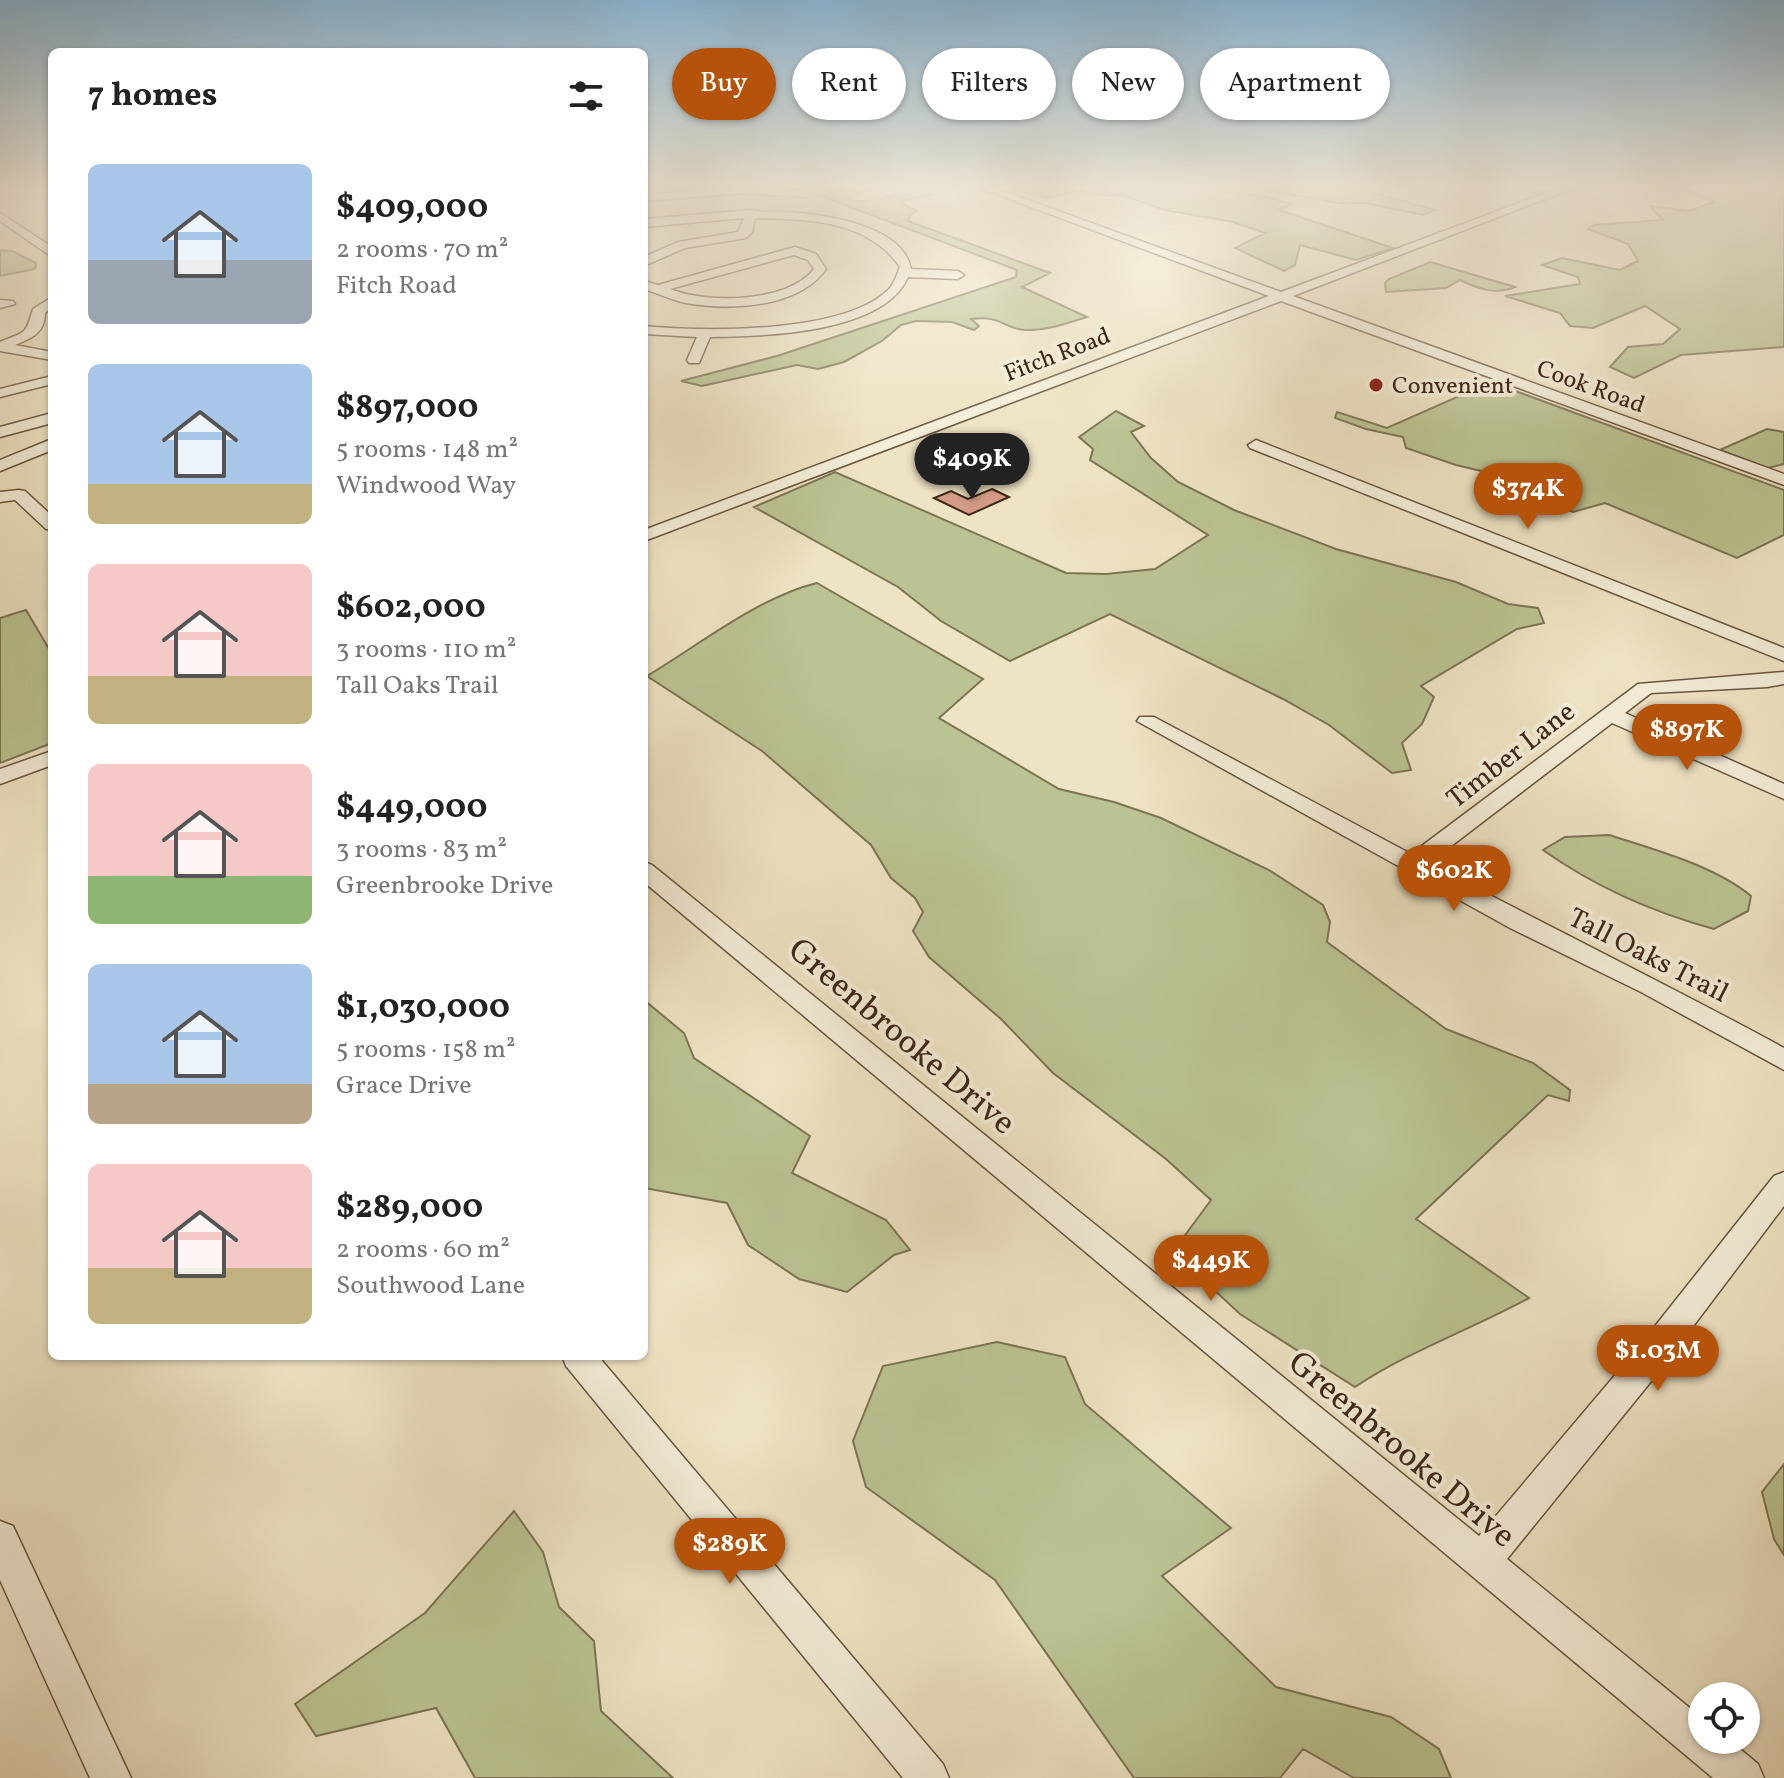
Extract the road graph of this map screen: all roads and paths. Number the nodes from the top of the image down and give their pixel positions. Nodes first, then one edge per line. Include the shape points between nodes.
1 (727, 268) edge
2 (819, 268) edge
3 (904, 268) edge
4 (1208, 268) edge
5 (1358, 268) edge
6 (905, 273) junction
7 (958, 275) dead end
8 (651, 287) edge
9 (1282, 297) junction
10 (48, 304) edge
11 (648, 330) edge
12 (704, 336) junction
13 (1, 347) edge
14 (48, 355) edge
15 (694, 360) dead end
16 (48, 381) edge
17 (0, 393) edge
18 (48, 419) edge
19 (0, 432) edge
20 (1256, 445) dead end
21 (48, 446) edge
22 (0, 466) edge
23 (1784, 480) edge
24 (0, 497) edge
25 (48, 521) edge
26 (648, 535) edge
27 (1784, 655) edge
28 (1784, 678) edge
29 (1609, 714) junction
30 (1147, 721) dead end
31 (48, 759) edge
32 (0, 777) edge
33 (1784, 792) edge
34 (1414, 863) junction
35 (648, 873) edge
36 (1784, 1060) edge
37 (1784, 1184) edge
38 (581, 1360) edge
39 (0, 1539) edge
40 (1481, 1562) junction
41 (111, 1778) edge
42 (929, 1778) edge
43 (1744, 1778) edge

1 - 8 street
2 - 8 street via 800,287 736,301 699,301
3 - 6 street
4 - 9 street, Cook Road
5 - 9 street, Fitch Road
6 - 7 street
6 - 12 street via 879,301 833,319 775,331
9 - 23 street, Cook Road
9 - 26 street, Fitch Road
10 - 13 street via 38,312 38,324 30,334
11 - 12 street
12 - 15 street
13 - 14 street
16 - 17 street
18 - 19 street
20 - 27 street
21 - 22 street
24 - 25 street via 19,495
28 - 29 street, Timber Lane via 1645,688
29 - 33 street
29 - 34 street, Timber Lane
30 - 34 street, Tall Oaks Trail
31 - 32 street
34 - 36 street, Tall Oaks Trail
35 - 40 street, Greenbrooke Drive
37 - 40 street via 1645,1364
38 - 42 street
39 - 41 street
40 - 43 street, Greenbrooke Drive

